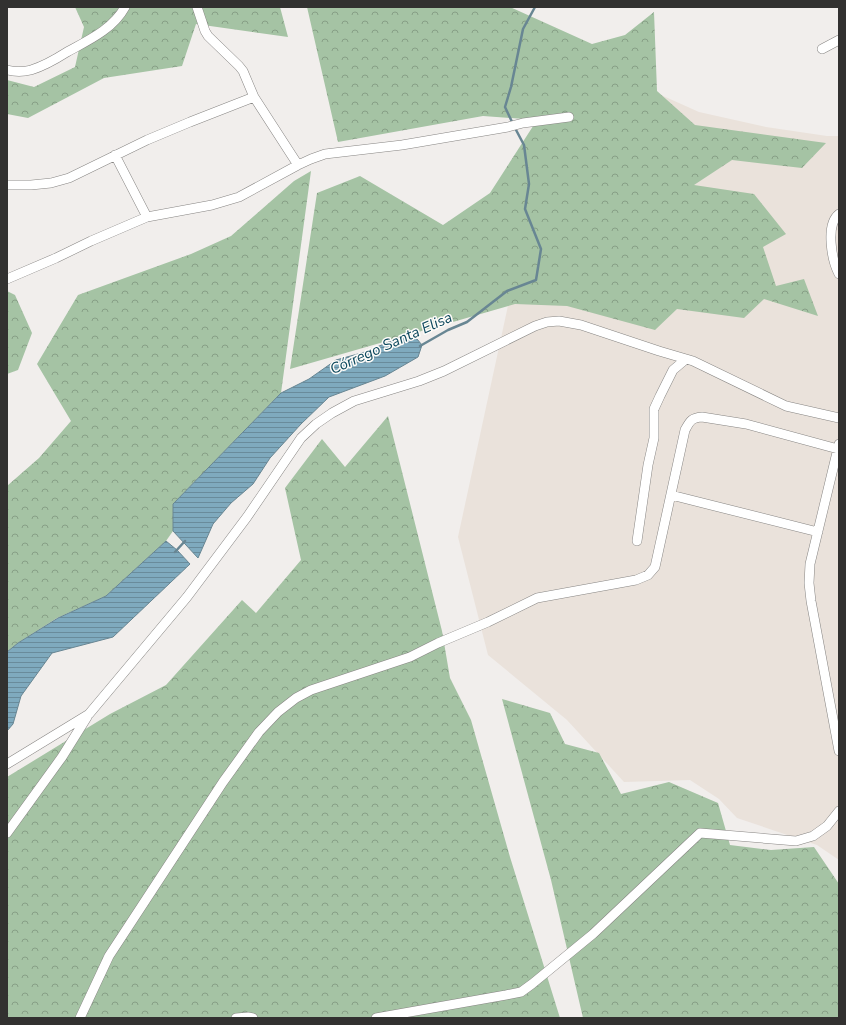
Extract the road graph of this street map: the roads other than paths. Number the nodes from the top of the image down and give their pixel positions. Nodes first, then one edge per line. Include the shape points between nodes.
1 (125, 7) edge
2 (197, 7) edge
3 (839, 40) edge
4 (822, 49) dead end
5 (7, 70) edge
6 (254, 97) junction
7 (569, 117) dead end
8 (115, 155) junction
9 (298, 165) junction
10 (7, 185) edge
11 (839, 214) edge
12 (147, 217) junction
13 (839, 274) edge
14 (7, 279) edge
15 (686, 359) junction
16 (839, 418) edge
17 (838, 446) edge
18 (671, 495) junction
19 (818, 532) junction
20 (637, 541) dead end
21 (89, 714) junction
22 (839, 751) edge
23 (7, 764) edge
24 (839, 811) edge
25 (7, 833) edge
26 (80, 1018) edge
27 (236, 1018) edge
28 (253, 1018) edge
29 (376, 1018) edge

1 - 5 lane via 113,23 94,37 43,66 17,72
2 - 6 lane via 208,36 239,66
3 - 4 lane
6 - 8 lane
6 - 9 lane
7 - 9 lane via 326,154
8 - 10 lane via 69,178 51,183
8 - 12 lane
9 - 12 lane via 239,197 212,205
11 - 13 lane via 833,222 831,235 832,254
12 - 14 lane
15 - 16 lane via 693,360 786,406
15 - 20 lane via 673,370 654,409 654,438
15 - 21 lane via 582,325 559,321 547,322 444,371 354,401 332,413 301,438 247,517 187,597
17 - 18 lane via 746,424 694,418 686,430
17 - 19 lane
18 - 19 lane
18 - 26 lane via 655,567 648,575 636,580 537,598 410,657 311,690 278,712 259,732 222,782 109,956
19 - 22 lane via 810,564 809,592
21 - 23 lane
21 - 25 lane via 62,757
24 - 29 lane via 827,826 812,836 796,841 700,833 593,934 521,992
27 - 28 lane

